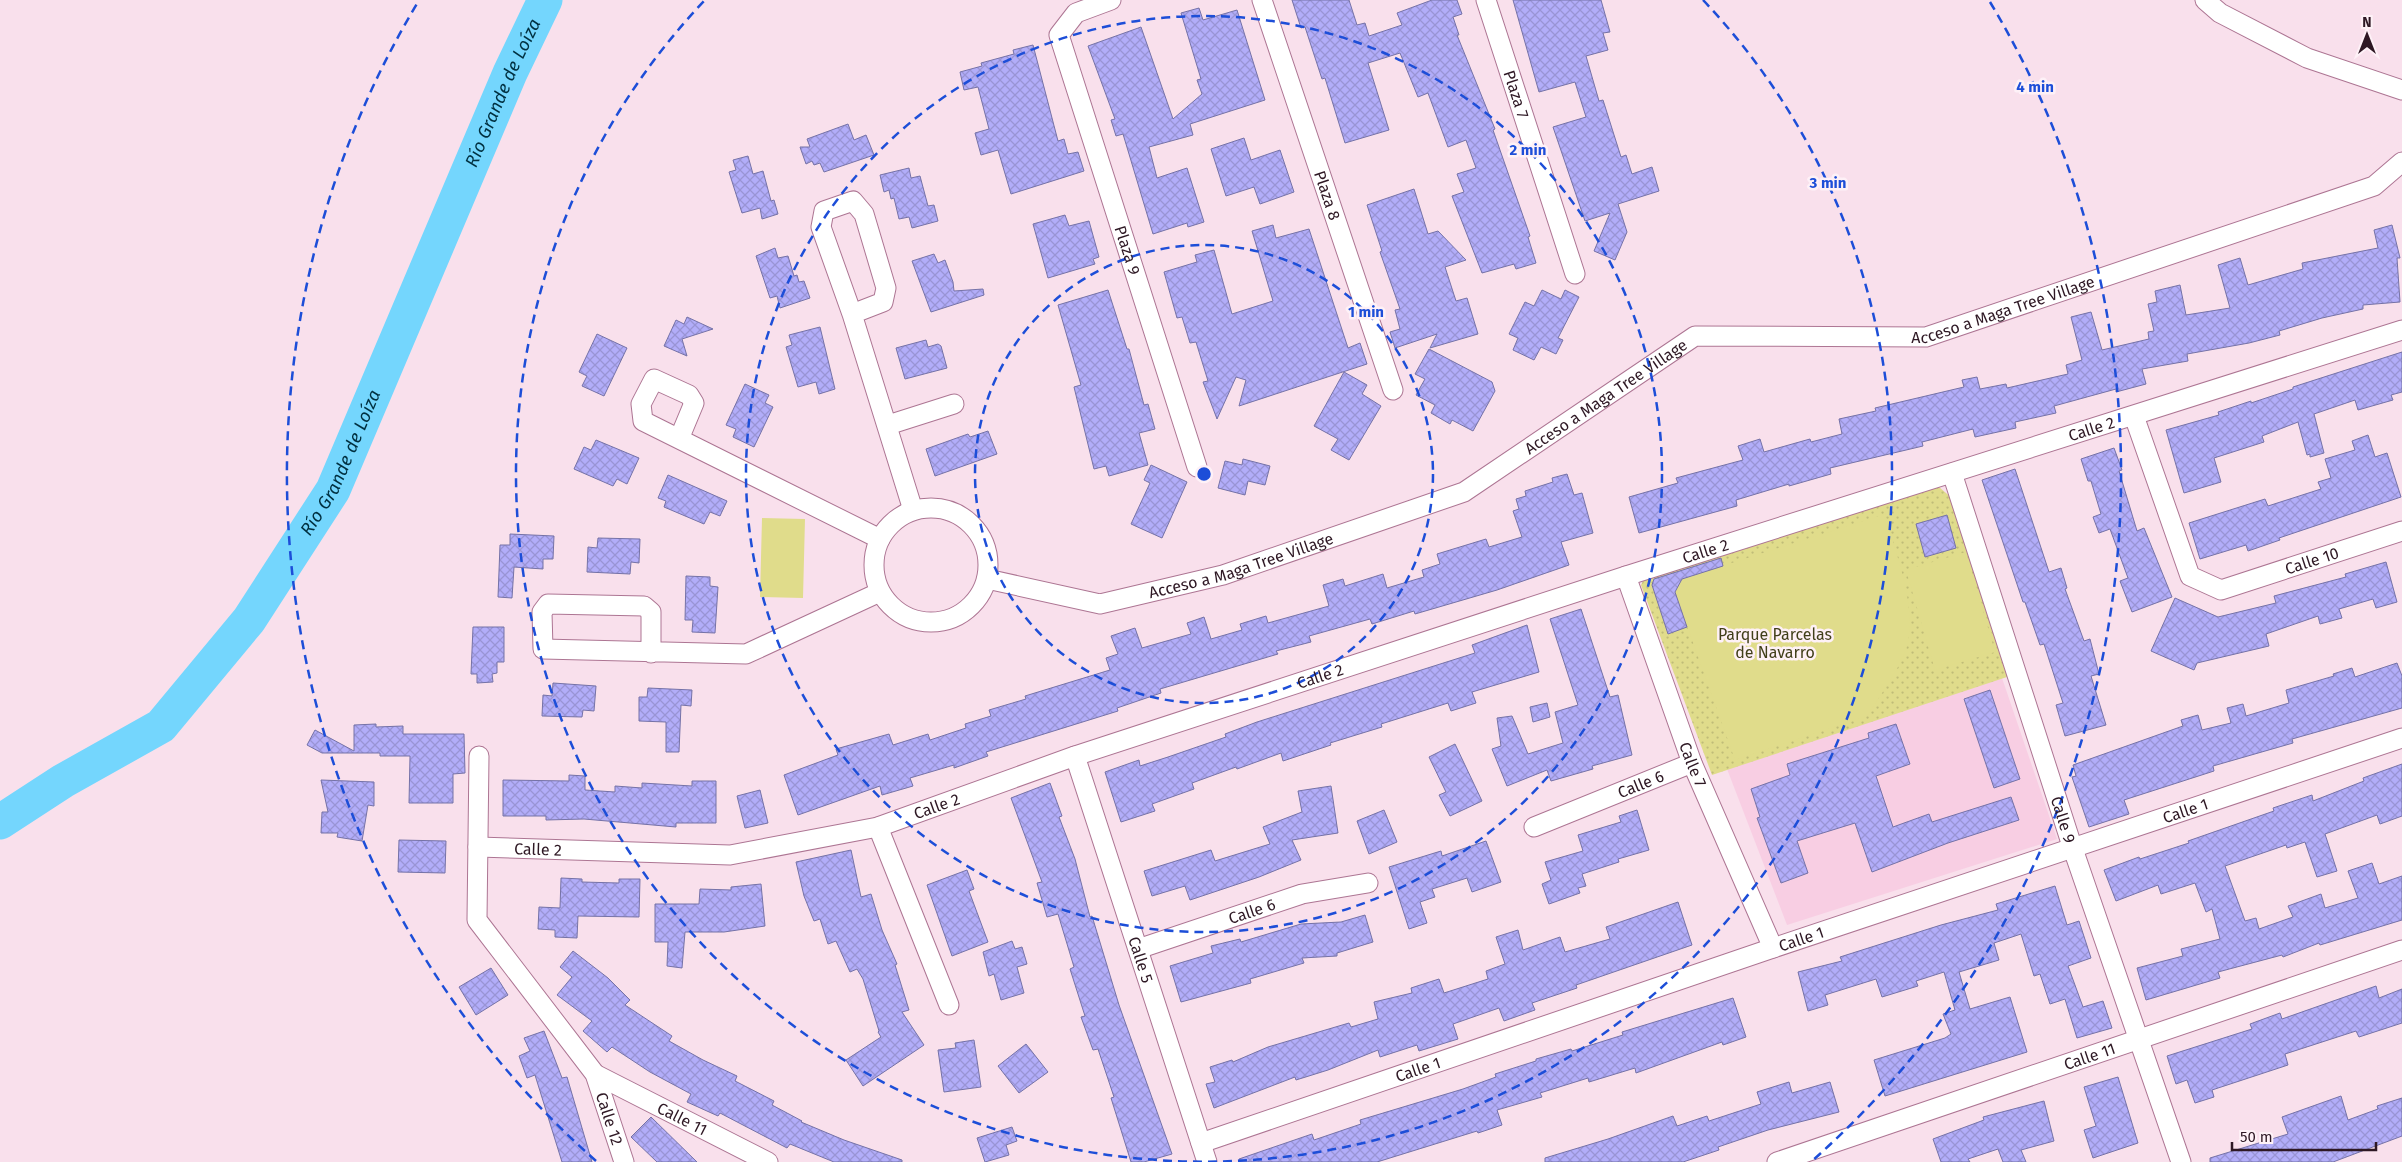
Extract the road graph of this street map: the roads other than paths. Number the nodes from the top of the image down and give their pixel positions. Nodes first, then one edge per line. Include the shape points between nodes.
1 (1111, 0) edge
2 (1262, 0) edge
3 (1486, 0) edge
4 (2205, 0) edge
5 (2402, 90) edge
6 (2402, 162) edge
7 (1575, 274) dead end
8 (852, 314) junction
9 (2402, 330) edge
10 (1393, 390) dead end
11 (954, 404) dead end
12 (2134, 416) junction
13 (888, 425) junction
14 (679, 439) dead end
15 (1197, 466) dead end
16 (1952, 473) junction
17 (913, 510) junction
18 (2402, 531) edge
19 (880, 539) junction
20 (1626, 576) junction
21 (987, 579) junction
22 (880, 592) junction
23 (651, 653) junction
24 (2402, 738) edge
25 (479, 756) dead end
26 (1075, 756) junction
27 (1692, 763) junction
28 (878, 827) junction
29 (1534, 828) dead end
30 (478, 847) junction
31 (2073, 849) junction
32 (1368, 883) dead end
33 (1773, 948) junction
34 (1138, 949) junction
35 (2402, 950) edge
36 (949, 1005) dead end
37 (2140, 1039) junction
38 (595, 1074) junction
39 (1201, 1143) junction
40 (624, 1162) edge
41 (768, 1162) edge
42 (1207, 1162) edge
43 (1778, 1162) edge
44 (2181, 1162) edge

1 - 15 street, Plaza 9 via 1076,13 1059,35
2 - 10 street, Plaza 8
3 - 7 street, Plaza 7
4 - 5 street via 2220,13 2307,58
6 - 21 street, Acceso a Maga Tree Village via 2374,186 1926,337 1696,336 1464,492 1223,575 1100,604
8 - 8 street via 821,227 824,211 853,201 864,214 886,288 883,302
8 - 13 street
9 - 12 street, Calle 2
11 - 13 street
12 - 16 street, Calle 2
12 - 18 street, Calle 10 via 2190,576 2221,590
13 - 17 street
14 - 19 street
16 - 20 street, Calle 2
16 - 31 street, Calle 9
17 - 19 street via 888,526
17 - 21 street via 948,510 976,529 985,544
19 - 22 street via 874,556 874,574
20 - 26 street, Calle 2
20 - 27 street, Calle 7
21 - 22 street via 978,597 965,611 947,619 928,622 909,617 892,607
22 - 23 street via 746,654
23 - 23 street via 543,649 542,612 548,604 644,606 651,612
24 - 31 street, Calle 1
25 - 30 street
26 - 28 street, Calle 2
26 - 34 street, Calle 5
27 - 29 street, Calle 6
27 - 33 street, Calle 7
28 - 30 street, Calle 2 via 730,855
28 - 36 street
30 - 38 street via 477,920
31 - 33 street, Calle 1
31 - 37 street, Calle 9
32 - 34 street, Calle 6 via 1302,894
33 - 39 street, Calle 1
34 - 39 street, Calle 5
35 - 37 street, Calle 11
37 - 43 street, Calle 11
37 - 44 street, Calle 9
38 - 40 street, Calle 12
38 - 41 street, Calle 11
39 - 42 street, Calle 5

